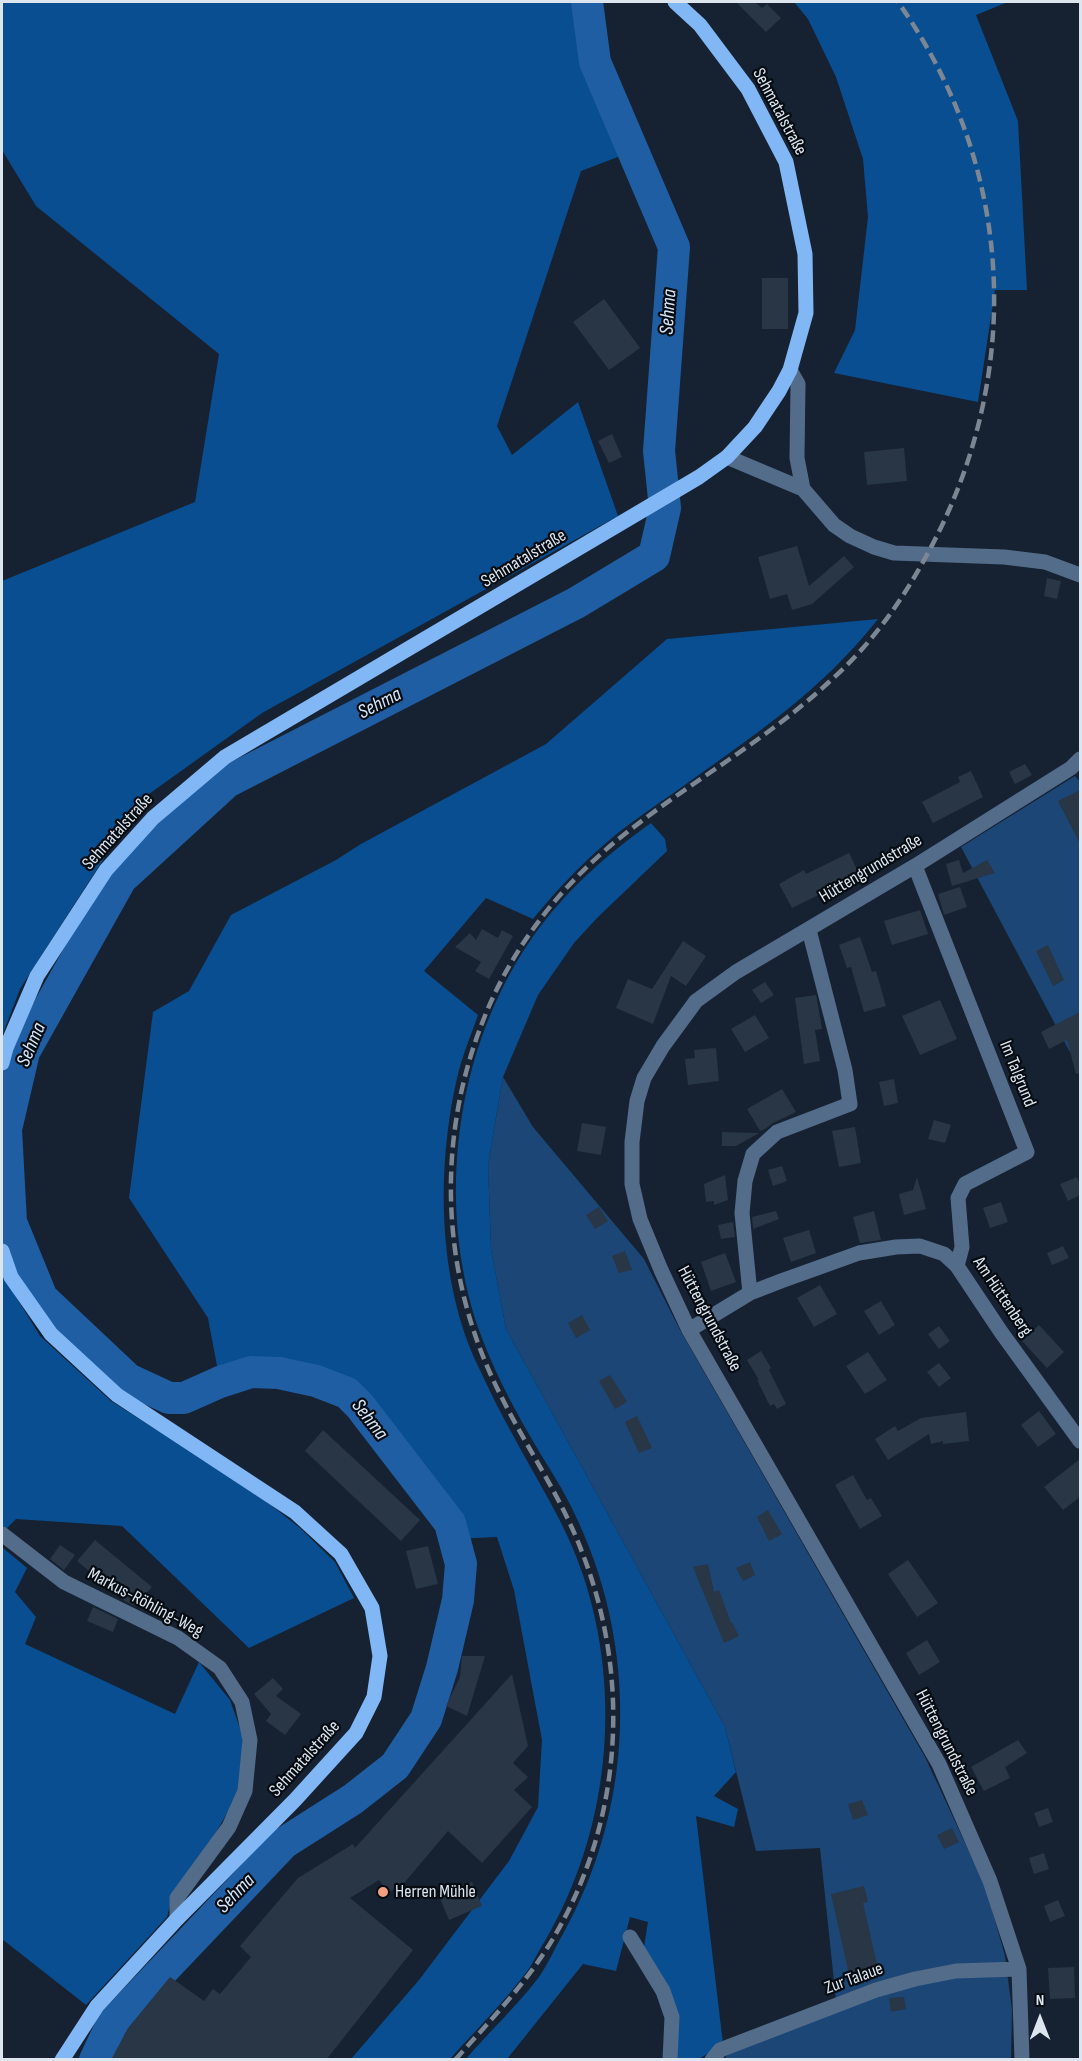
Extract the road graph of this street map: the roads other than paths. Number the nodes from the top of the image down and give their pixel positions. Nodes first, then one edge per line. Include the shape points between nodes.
1 (675, 2) edge
2 (790, 370) junction
3 (727, 457) junction
4 (802, 489) junction
5 (1080, 575) edge
6 (1080, 759) edge
7 (915, 866) junction
8 (809, 930) junction
9 (2, 1063) edge
10 (2, 1251) edge
11 (957, 1266) junction
12 (750, 1293) junction
13 (689, 1330) junction
14 (1080, 1442) edge
15 (2, 1534) edge
16 (177, 1919) junction
17 (630, 1937) dead end
18 (1019, 1969) junction
19 (62, 2060) edge
20 (670, 2060) edge
21 (712, 2060) edge
22 (1022, 2060) edge

1 - 2 main road, Sehmatalstraße via 700,25 748,89 786,162 805,254 806,313
2 - 3 main road, Sehmatalstraße via 754,427
2 - 4 street via 798,384 797,458
3 - 4 street
3 - 9 main road, Sehmatalstraße via 225,757 153,818 106,870 37,976
4 - 5 street via 834,525 874,547 894,553 1045,562
6 - 7 street, Hüttengrundstraße
7 - 8 street, Hüttengrundstraße
7 - 11 street, Im Talgrund via 1028,1152 965,1184 958,1198 962,1247
8 - 12 street via 850,1104 777,1132 753,1154 742,1213
8 - 13 street, Hüttengrundstraße via 735,972 696,1001 644,1078 637,1101 632,1184 640,1219
10 - 16 main road, Sehmatalstraße via 11,1278 51,1334 117,1395 295,1512 341,1554 372,1608 380,1656 374,1698 356,1733
11 - 12 street, Am Hüttenberg via 944,1254 920,1246 896,1247 859,1253
11 - 14 street, Am Hüttenberg
12 - 13 street, Am Hüttenberg
13 - 18 street, Hüttengrundstraße via 939,1764 990,1881
15 - 16 street, Markus-Röhling-Weg via 64,1582 178,1638 220,1668 242,1702 250,1740 245,1791 229,1827 177,1898
16 - 19 main road, Sehmatalstraße via 97,2006
17 - 20 street via 663,1991 672,2017
18 - 21 street, Zur Talaue via 956,1971 876,1990 720,2050
18 - 22 street, Hüttengrundstraße

